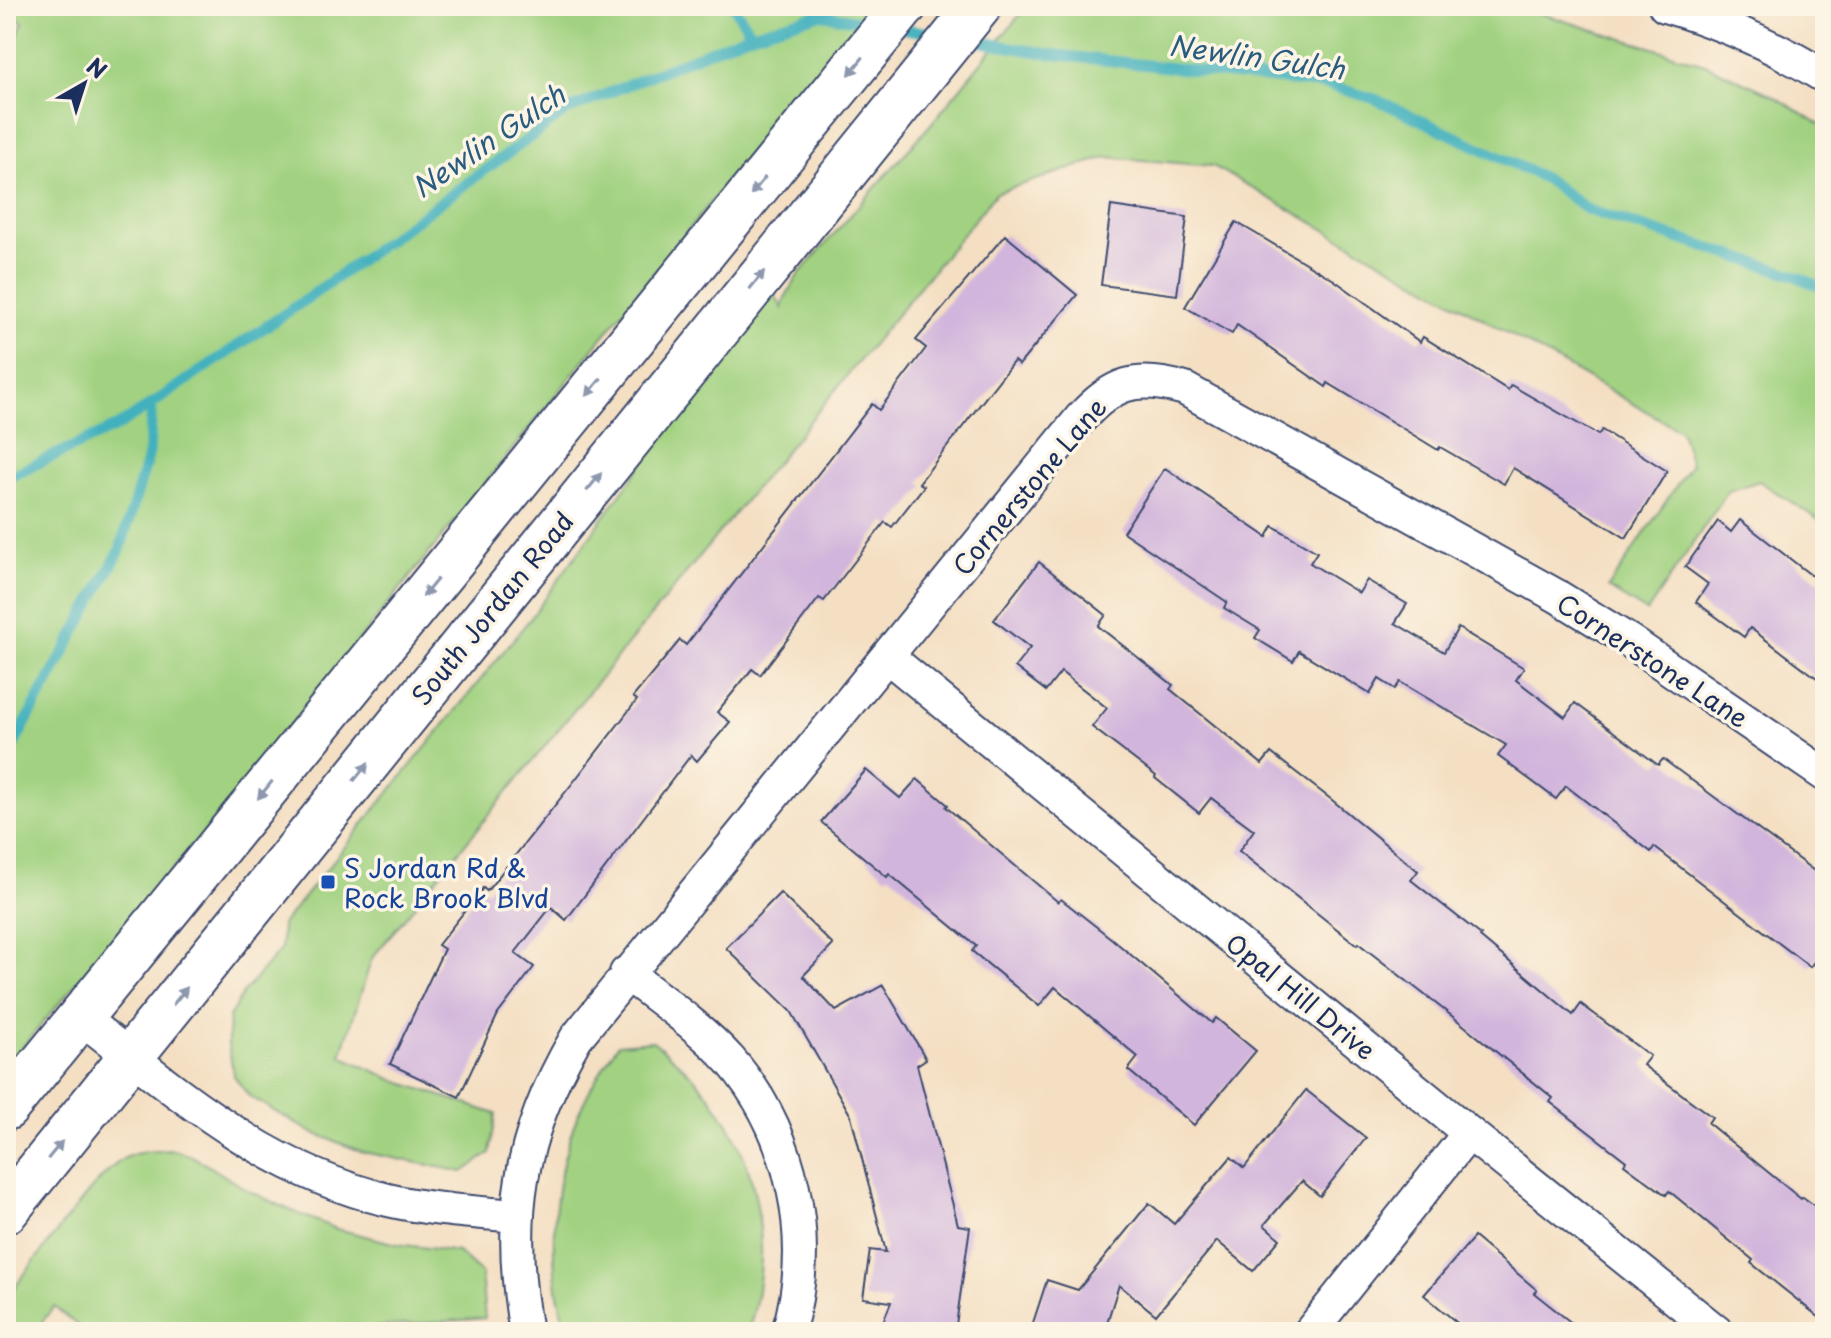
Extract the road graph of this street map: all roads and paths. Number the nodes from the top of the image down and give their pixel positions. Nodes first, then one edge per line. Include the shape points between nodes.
1 (904, 6) edge
2 (979, 6) edge
3 (1665, 6) edge
4 (1825, 77) edge
5 (888, 657) junction
6 (1825, 775) edge
7 (626, 973) junction
8 (80, 1017) junction
9 (131, 1057) junction
10 (6, 1108) edge
11 (1469, 1133) junction
12 (6, 1211) edge
13 (516, 1216) junction
14 (526, 1332) edge
15 (788, 1332) edge
16 (1310, 1332) edge
17 (1717, 1332) edge

1 -> 8 main road
9 -> 2 main road, South Jordan Road
3 - 4 street via 1731,27
5 - 6 street, Cornerstone Lane via 1093,404 1127,383 1162,382 1185,389 1557,596
5 - 7 street, Cornerstone Lane
5 - 11 street, Opal Hill Drive
7 - 13 street, Cornerstone Lane via 576,1038 554,1077 526,1156
7 - 15 street via 730,1061 773,1125 792,1183 800,1247
8 - 9 street
8 - 10 main road
12 -> 9 main road, South Jordan Road
9 - 13 street via 258,1149 296,1167 392,1201
11 - 16 street
11 - 17 street, Opal Hill Drive
13 - 14 street, Cornerstone Lane via 517,1278

